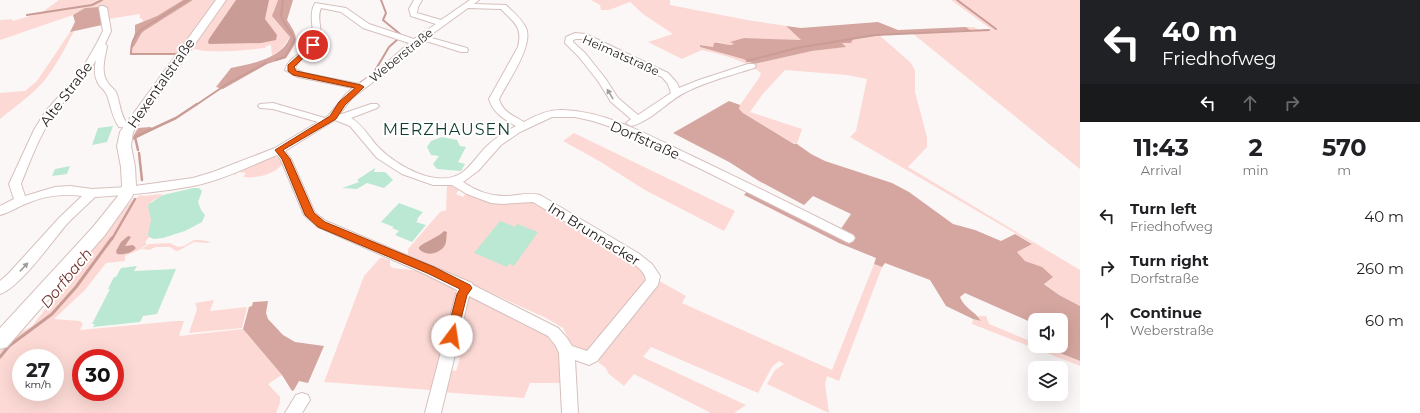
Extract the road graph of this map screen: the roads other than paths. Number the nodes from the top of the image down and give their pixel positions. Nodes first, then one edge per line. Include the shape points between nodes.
1 (221, 0) edge
2 (418, 0) edge
3 (472, 3) edge
4 (103, 8) dead end
5 (442, 23) junction
6 (418, 40) junction
7 (101, 43) junction
8 (464, 50) dead end
9 (751, 66) dead end
10 (361, 87) junction
11 (676, 94) junction
12 (263, 106) dead end
13 (374, 106) dead end
14 (334, 119) junction
15 (638, 120) junction
16 (130, 125) junction
17 (524, 126) junction
18 (621, 127) junction
19 (279, 150) junction
20 (456, 182) junction
21 (128, 191) junction
22 (92, 193) junction
23 (21, 201) junction
24 (0, 211) edge
25 (850, 238) dead end
26 (467, 288) junction
27 (0, 289) edge
28 (0, 341) edge
29 (567, 353) junction
30 (432, 413) edge
31 (570, 413) edge

1 - 16 main road, Hexentalstraße
2 - 5 street via 413,7 414,14
3 - 5 street, Weberstraße
3 - 17 street via 503,7 524,30 522,47 494,99 498,110
4 - 7 street, Alte Straße via 107,31
5 - 6 street, Weberstraße
6 - 8 street
6 - 10 street, Weberstraße
6 - 10 street via 378,31 343,10 318,5 315,14 316,40 294,61 290,70 301,76
7 - 16 street via 103,46 100,76 114,100 118,117 123,125
7 - 23 street, Alte Straße via 85,72 49,114 39,130 15,184
9 - 11 street
10 - 14 street, Weberstraße via 342,103
11 - 15 street via 646,117
15 -> 11 street, Heimatstraße via 614,100 602,80 568,39 583,36 665,75 672,83
12 - 14 street
13 - 14 street
14 - 19 street
14 - 20 street via 349,120 361,130 381,156 405,171 428,180
15 - 18 street
16 - 21 main road, Hexentalstraße via 124,137
17 - 18 street, Dorfstraße via 559,112
17 - 20 street, Dorfstraße via 496,144 479,163
18 - 25 street, Dorfstraße
19 - 21 street via 193,182
19 - 26 street via 286,159 310,215 322,224
20 - 29 street, Im Brunnacker via 462,188 494,200 526,196 536,198 633,256 653,276 653,281 592,356 589,358
21 - 22 street
21 - 28 main road via 106,222
22 - 23 street via 55,191
27 -> 22 street via 14,278 63,221
23 - 24 street
26 - 29 street via 553,332
26 - 30 street via 462,294
29 - 31 street

